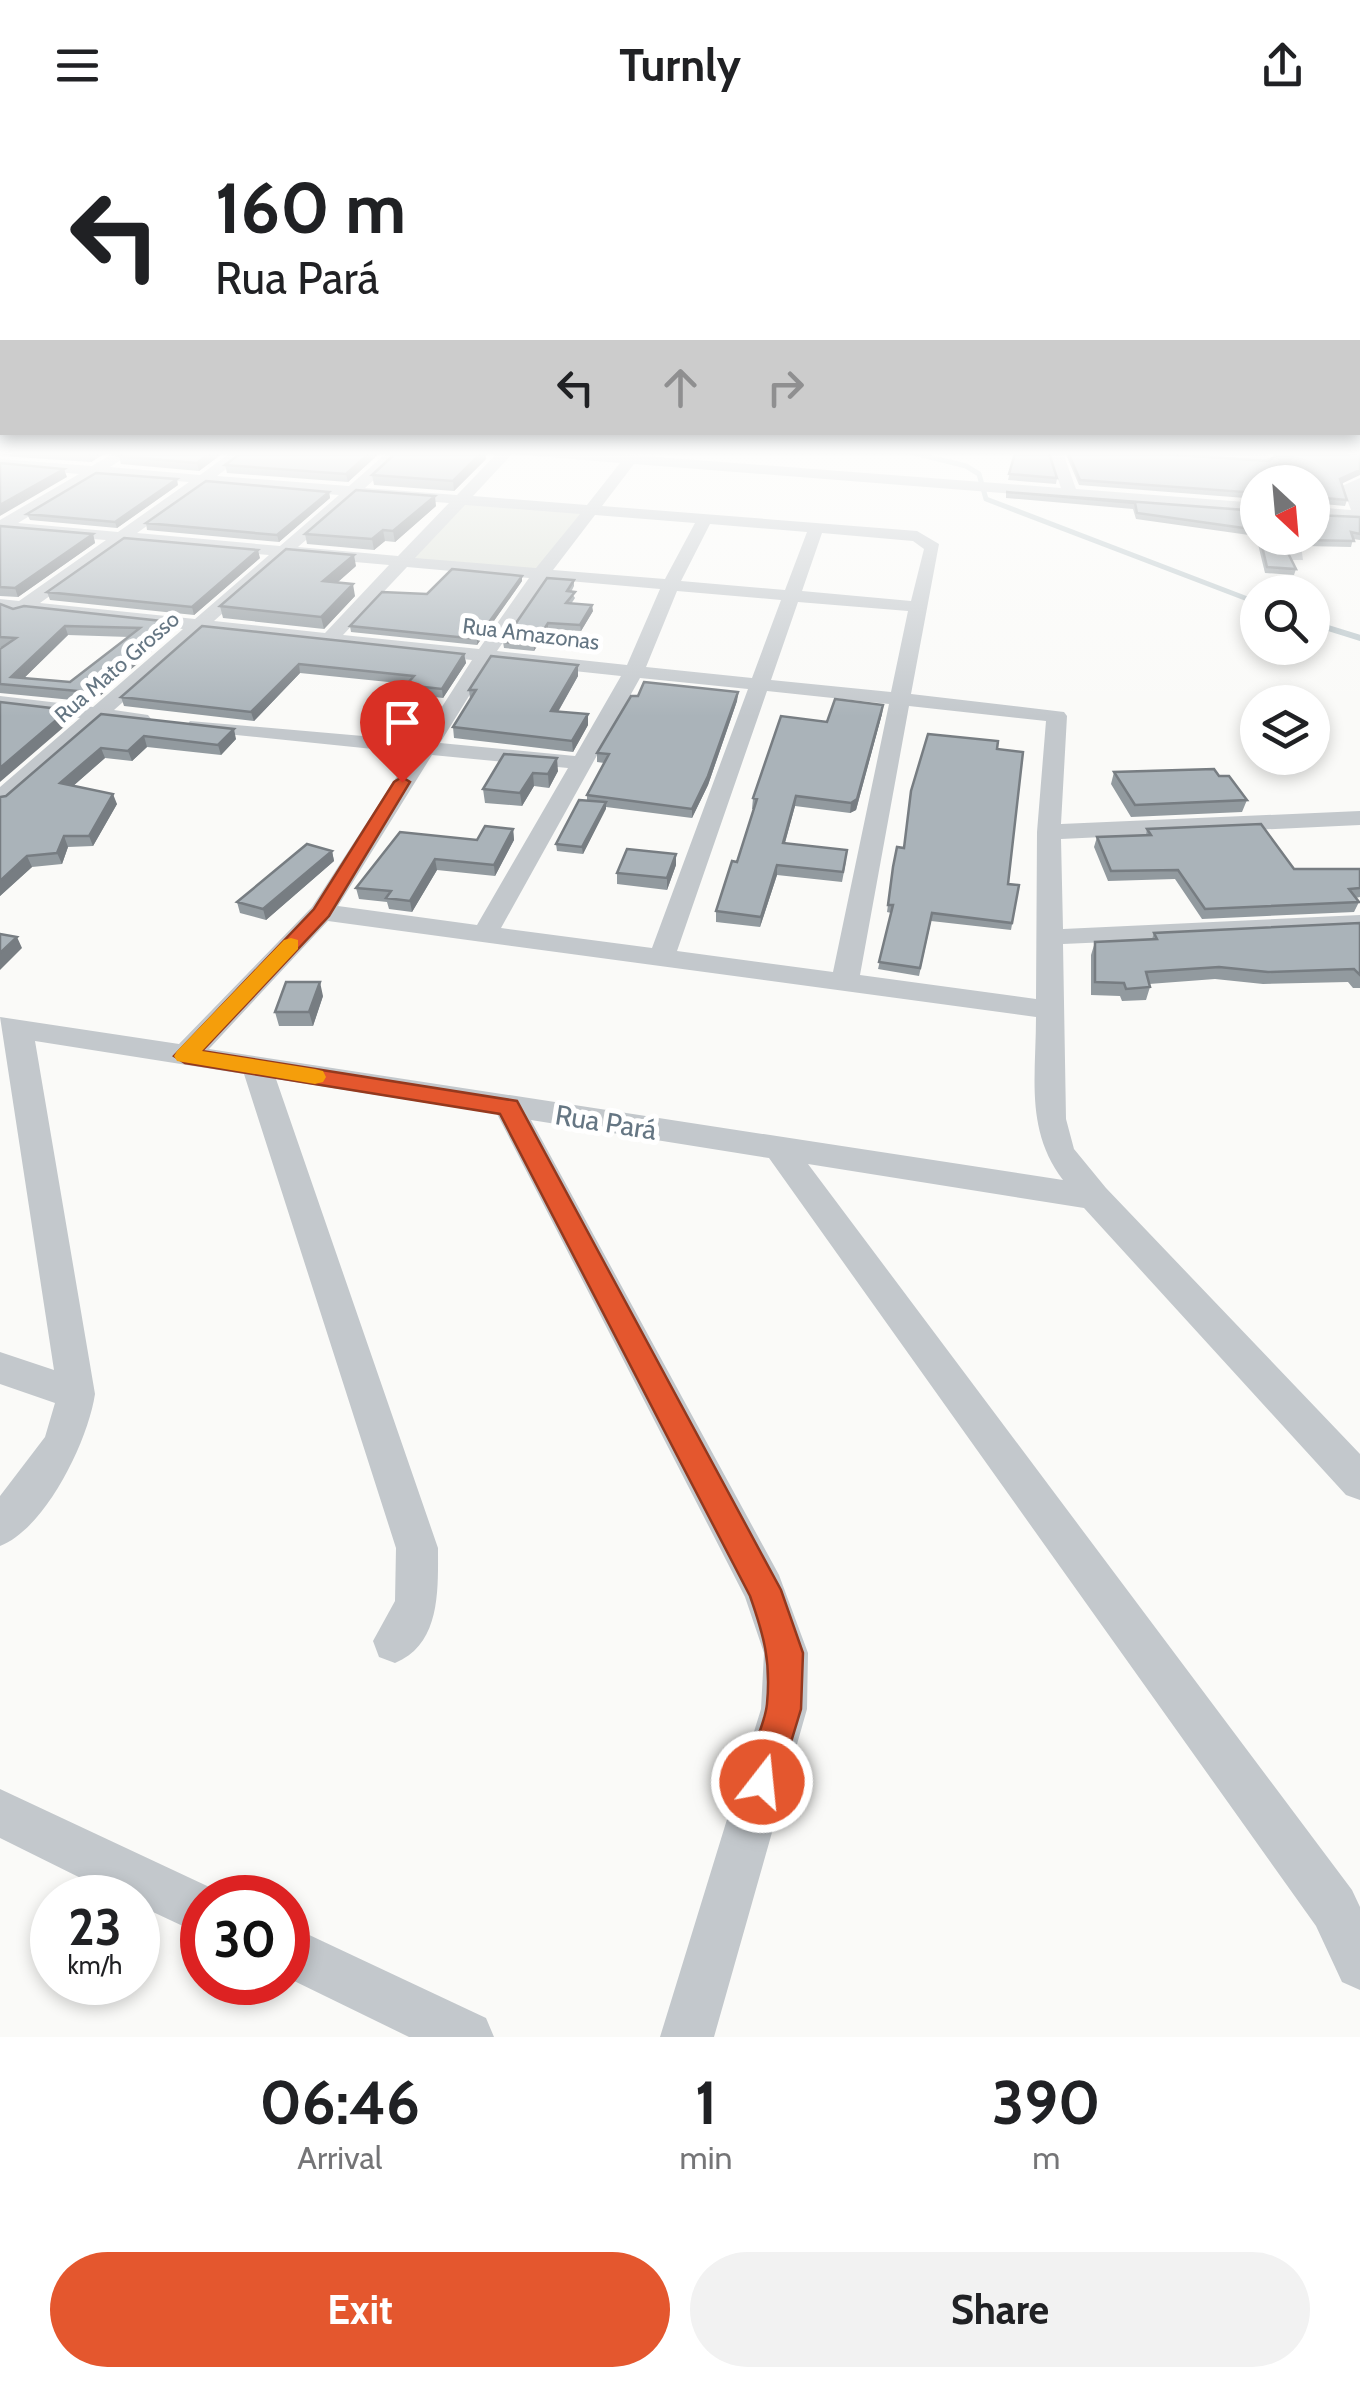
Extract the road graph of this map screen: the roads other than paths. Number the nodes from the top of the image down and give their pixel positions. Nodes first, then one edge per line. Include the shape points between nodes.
1 (118, 539) edge
2 (156, 539) edge
3 (294, 539) edge
4 (422, 539) edge
5 (568, 539) edge
6 (695, 539) edge
7 (812, 539) edge
8 (922, 539) edge
9 (281, 550) junction
10 (400, 562) junction
11 (540, 575) junction
12 (669, 588) junction
13 (790, 598) junction
14 (0, 604) edge
15 (23, 606) junction
16 (918, 607) junction
17 (0, 622) edge
18 (200, 625) junction
19 (330, 637) junction
20 (485, 654) junction
21 (634, 672) junction
22 (758, 687) junction
23 (901, 701) junction
24 (0, 702) edge
25 (96, 714) junction
26 (422, 750) junction
27 (582, 762) junction
28 (0, 799) edge
29 (1360, 818) edge
30 (1049, 832) junction
31 (322, 912) junction
32 (1360, 923) edge
33 (485, 934) junction
34 (1052, 937) junction
35 (662, 956) junction
36 (845, 981) junction
37 (1053, 1010) junction
38 (10, 1028) edge
39 (185, 1056) junction
40 (257, 1068) junction
41 (508, 1107) junction
42 (779, 1148) junction
43 (1094, 1197) junction
44 (0, 1368) edge
45 (76, 1394) junction
46 (1360, 1482) edge
47 (0, 1527) edge
48 (394, 1641) dead end
49 (0, 1813) edge
50 (180, 1899) edge
51 (310, 1962) edge
52 (1360, 1964) edge
53 (467, 2037) edge
54 (688, 2037) edge

1 - 15 street
2 - 9 street
3 - 9 street, Rua Mato Grosso
4 - 10 street
5 - 11 street
6 - 12 street
7 - 13 street
8 - 16 street via 934,547
9 - 10 street
9 - 18 street, Rua Mato Grosso
10 - 11 street
10 - 19 street
11 - 12 street
11 - 20 street
12 - 13 street
12 - 21 street
13 - 16 street
13 - 22 street
14 - 15 street, Rua Amazonas
15 - 17 street
15 - 18 street, Rua Amazonas
16 - 23 street
18 - 19 street, Rua Amazonas
18 - 25 street, Rua Mato Grosso
19 - 20 street, Rua Amazonas
20 - 21 street, Rua Amazonas
20 - 26 street
21 - 22 street, Rua Amazonas
21 - 27 street
22 - 23 street, Rua Amazonas
22 - 35 street
23 - 30 street, Rua Amazonas via 1057,716
23 - 36 street
24 - 25 street
25 - 26 street
25 - 28 street, Rua Mato Grosso
26 - 27 street
26 - 31 street
27 - 33 street
29 - 30 street
30 - 34 street
31 - 33 street
31 - 39 street
32 - 34 street
33 - 35 street
34 - 37 street
35 - 36 street
36 - 37 street
37 - 43 street via 1051,1119 1059,1152
38 - 39 street, Rua Pará
38 - 45 street
39 - 40 street, Rua Pará
40 - 41 street, Rua Pará
40 - 48 street via 418,1548 417,1606
41 - 42 street, Rua Pará
41 - 54 street via 764,1590 786,1653 784,1709
42 - 43 street, Rua Pará
42 - 52 street via 1334,1908
43 - 46 street
44 - 45 street
45 - 47 street via 74,1423 50,1467
49 - 50 street
51 - 53 street

